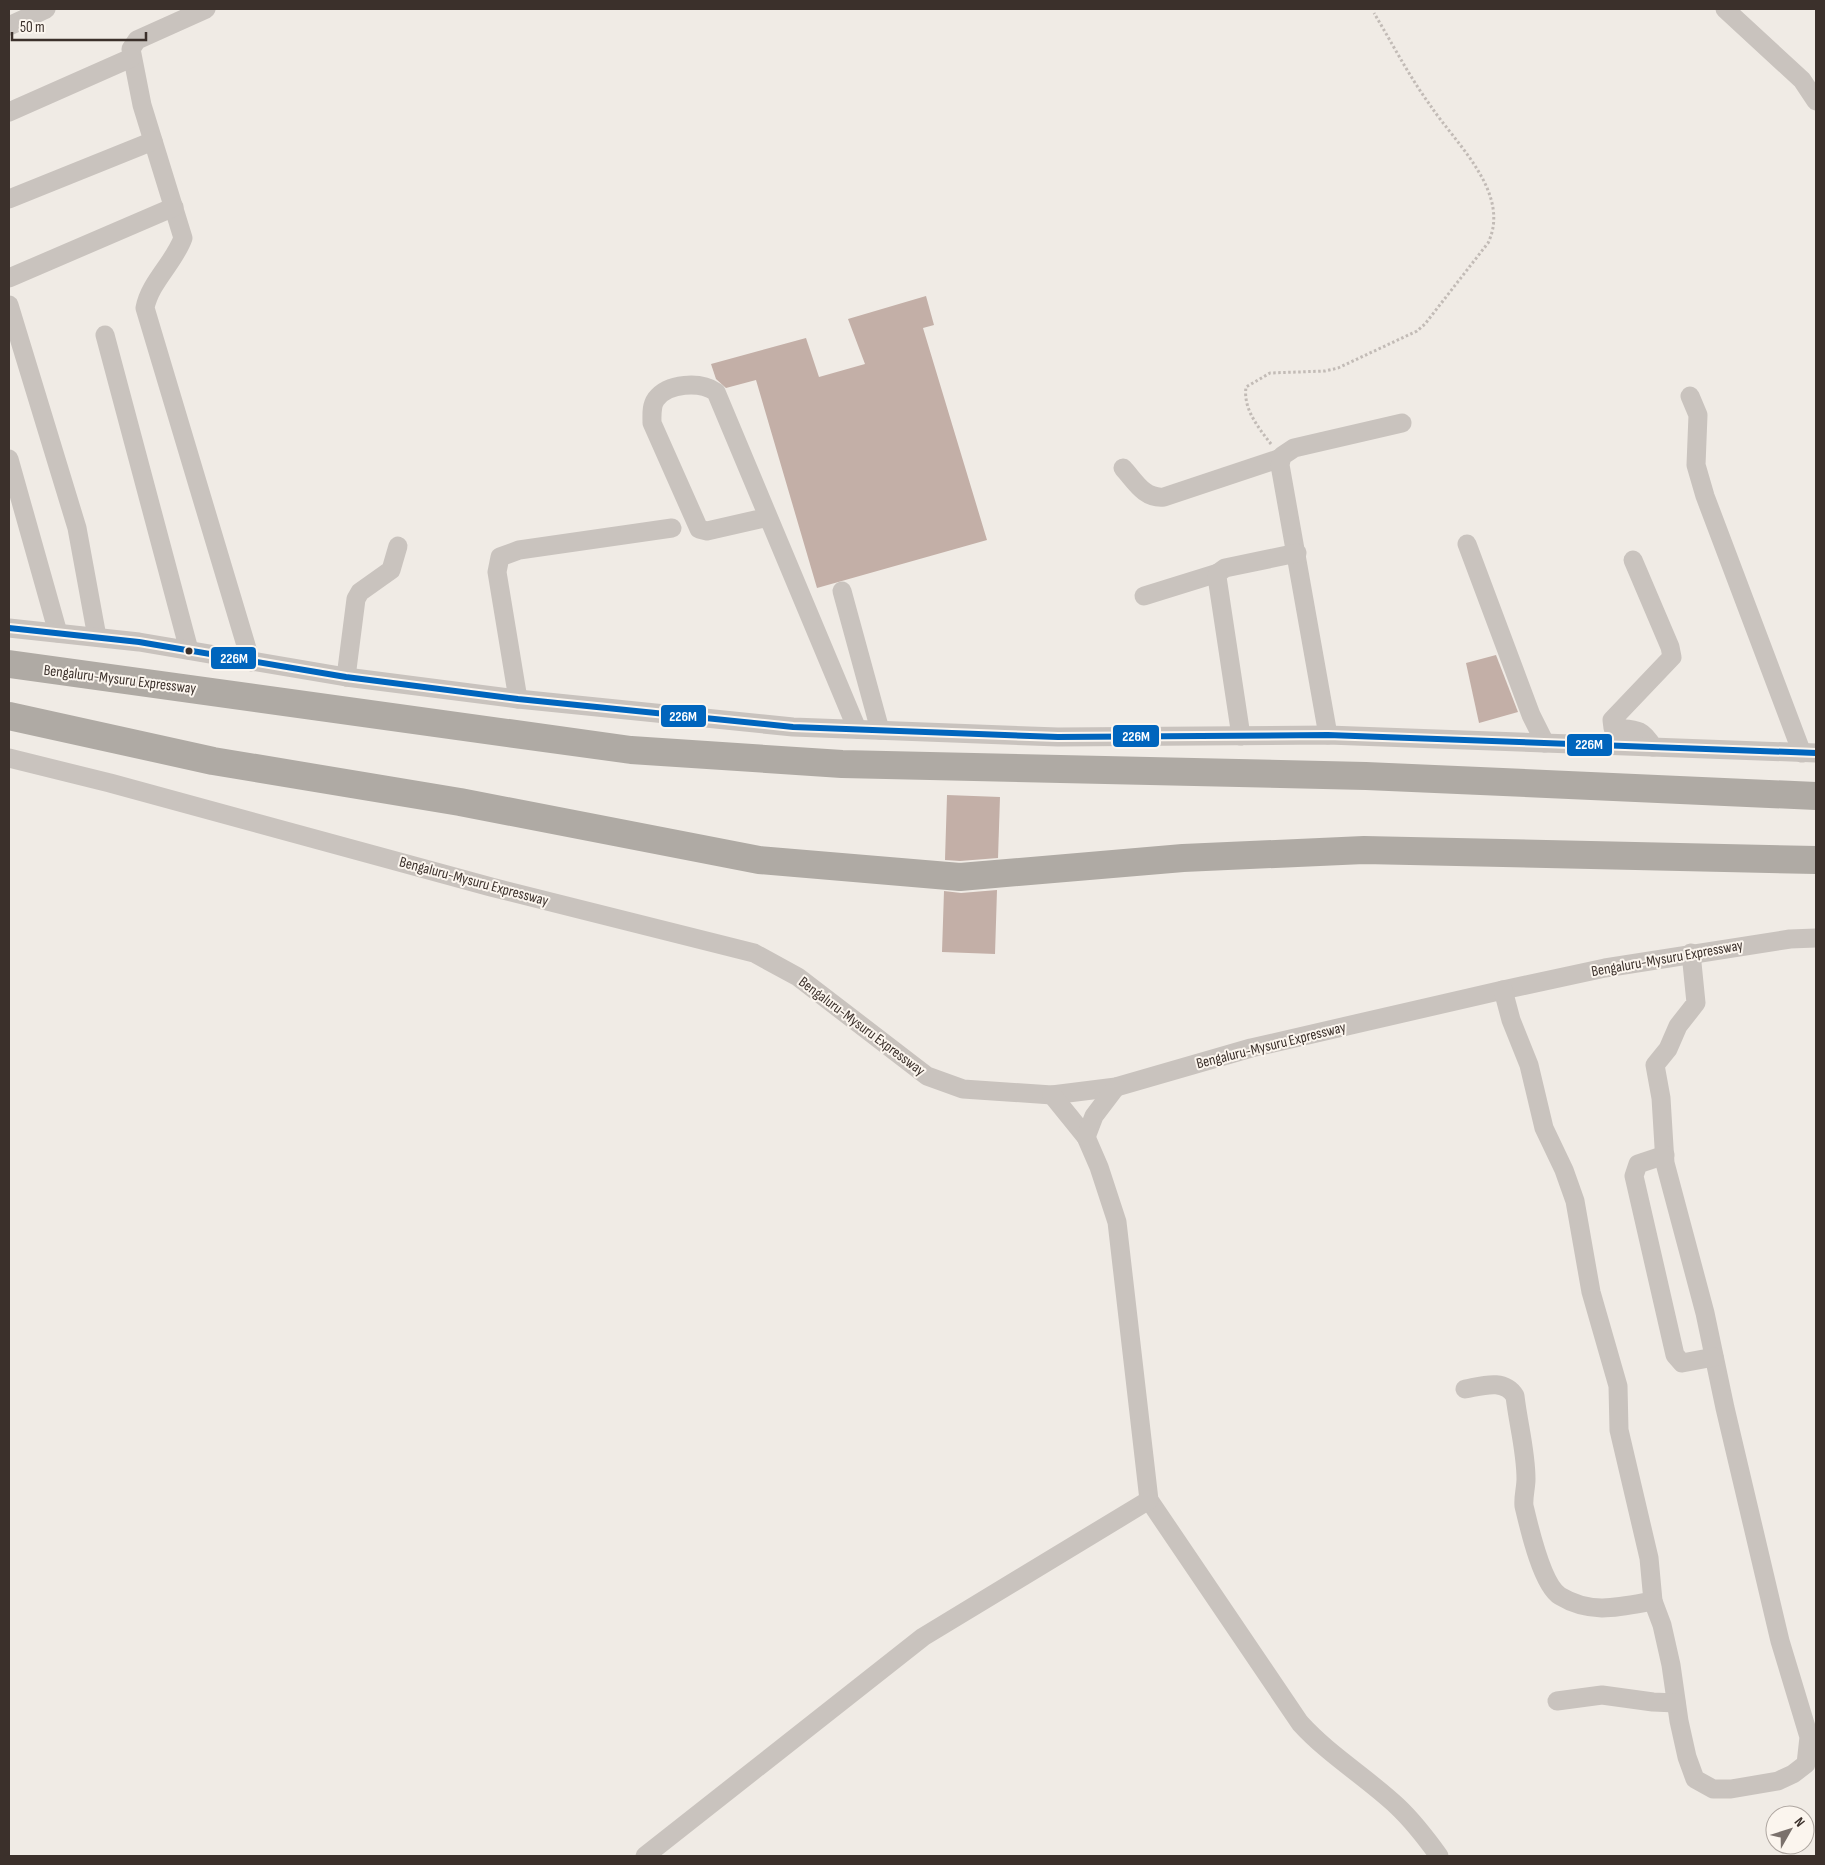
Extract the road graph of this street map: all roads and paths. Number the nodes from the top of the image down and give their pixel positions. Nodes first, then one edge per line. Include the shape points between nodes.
1 (46, 9) edge
2 (206, 9) edge
3 (1725, 9) edge
4 (1374, 13) dead end
5 (9, 26) edge
6 (131, 58) junction
7 (1816, 101) edge
8 (9, 112) edge
9 (154, 142) junction
10 (9, 199) edge
11 (174, 207) junction
12 (9, 278) edge
13 (9, 305) edge
14 (105, 335) dead end
15 (1690, 396) dead end
16 (1402, 423) dead end
17 (1281, 458) junction
18 (9, 459) edge
19 (1123, 468) dead end
20 (768, 517) junction
21 (672, 528) dead end
22 (1467, 544) dead end
23 (398, 546) dead end
24 (1296, 553) junction
25 (1633, 560) dead end
26 (1218, 573) junction
27 (842, 591) dead end
28 (1144, 596) dead end
29 (9, 628) edge
30 (58, 633) junction
31 (97, 637) junction
32 (189, 650) junction
33 (250, 662) junction
34 (9, 664) edge
35 (346, 677) junction
36 (518, 699) junction
37 (9, 716) edge
38 (857, 729) junction
39 (880, 730) junction
40 (1328, 735) junction
41 (1241, 736) junction
42 (1545, 743) junction
43 (1653, 747) junction
44 (1809, 753) edge
45 (16, 760) edge
46 (9, 774) edge
47 (1816, 796) edge
48 (1816, 860) edge
49 (1816, 938) edge
50 (1691, 953) junction
51 (1503, 990) junction
52 (1116, 1087) junction
53 (1052, 1095) junction
54 (1086, 1137) junction
55 (1665, 1155) junction
56 (1714, 1357) junction
57 (1464, 1389) dead end
58 (1149, 1500) junction
59 (1653, 1601) junction
60 (1557, 1701) dead end
61 (1676, 1703) junction
62 (644, 1856) edge
63 (1439, 1856) edge

1 - 5 street
2 - 6 street via 137,40 131,49
3 - 7 street via 1802,80
4 - 17 path via 1430,105 1480,173 1495,217 1495,230 1417,331 1338,368 1270,373 1246,387 1244,401
6 - 8 street
6 - 9 street
9 - 10 street
9 - 11 street
11 - 12 street
11 - 33 street via 184,238 149,294 145,308
13 - 31 street via 77,528
14 - 32 street
15 - 44 street via 1698,415 1696,465 1706,496
16 - 17 street via 1294,448
17 - 19 street via 1155,498 1146,494
17 - 24 street
18 - 30 street
20 - 20 street via 716,392 707,386 693,385 667,390 656,399 652,423 699,529 707,531
20 - 38 street
21 - 36 street via 519,550 500,557 497,572
22 - 42 street via 1531,716
23 - 35 street via 391,570 360,592 356,599
24 - 26 street via 1226,568
24 - 40 street
25 - 43 street via 1672,656 1612,720 1611,725 1613,728 1639,730
26 - 28 street
26 - 41 street
27 - 39 street
29 - 30 street
30 - 31 street
31 - 32 street
32 - 33 street
33 - 35 street
34 - 47 highway, Bengaluru-Mysuru Expressway via 631,750 842,764 1366,776
35 - 36 street
36 - 38 street via 793,727
37 - 48 highway via 213,761 460,802 759,860 950,876 1183,858 1364,850
38 - 39 street
39 - 41 street via 1058,737
40 - 41 street
40 - 42 street
42 - 43 street
43 - 44 street
45 - 46 street
45 - 53 street, Bengaluru-Mysuru Expressway via 490,887 754,953 798,977 926,1076 963,1089
49 - 50 street, Bengaluru-Mysuru Expressway
50 - 51 street, Bengaluru-Mysuru Expressway
50 - 55 street via 1696,1003 1655,1065
51 - 52 street, Bengaluru-Mysuru Expressway via 1251,1048
51 - 59 street via 1529,1065 1544,1128 1575,1202 1591,1292 1618,1386 1619,1430 1649,1558
52 - 53 street, Bengaluru-Mysuru Expressway
52 - 54 street via 1094,1116
53 - 54 street
54 - 58 street via 1117,1222
55 - 56 street
55 - 56 street via 1638,1164 1634,1176 1675,1356 1682,1363
56 - 61 street via 1780,1641 1809,1737 1806,1764 1778,1781 1713,1789 1695,1779 1686,1756
57 - 59 street via 1489,1384 1504,1386 1516,1396 1526,1479 1524,1504 1541,1568 1549,1585 1559,1596 1593,1609 1607,1610
58 - 62 street via 923,1637
58 - 63 street via 1300,1723 1396,1806
59 - 61 street via 1662,1625
60 - 61 street via 1602,1695

